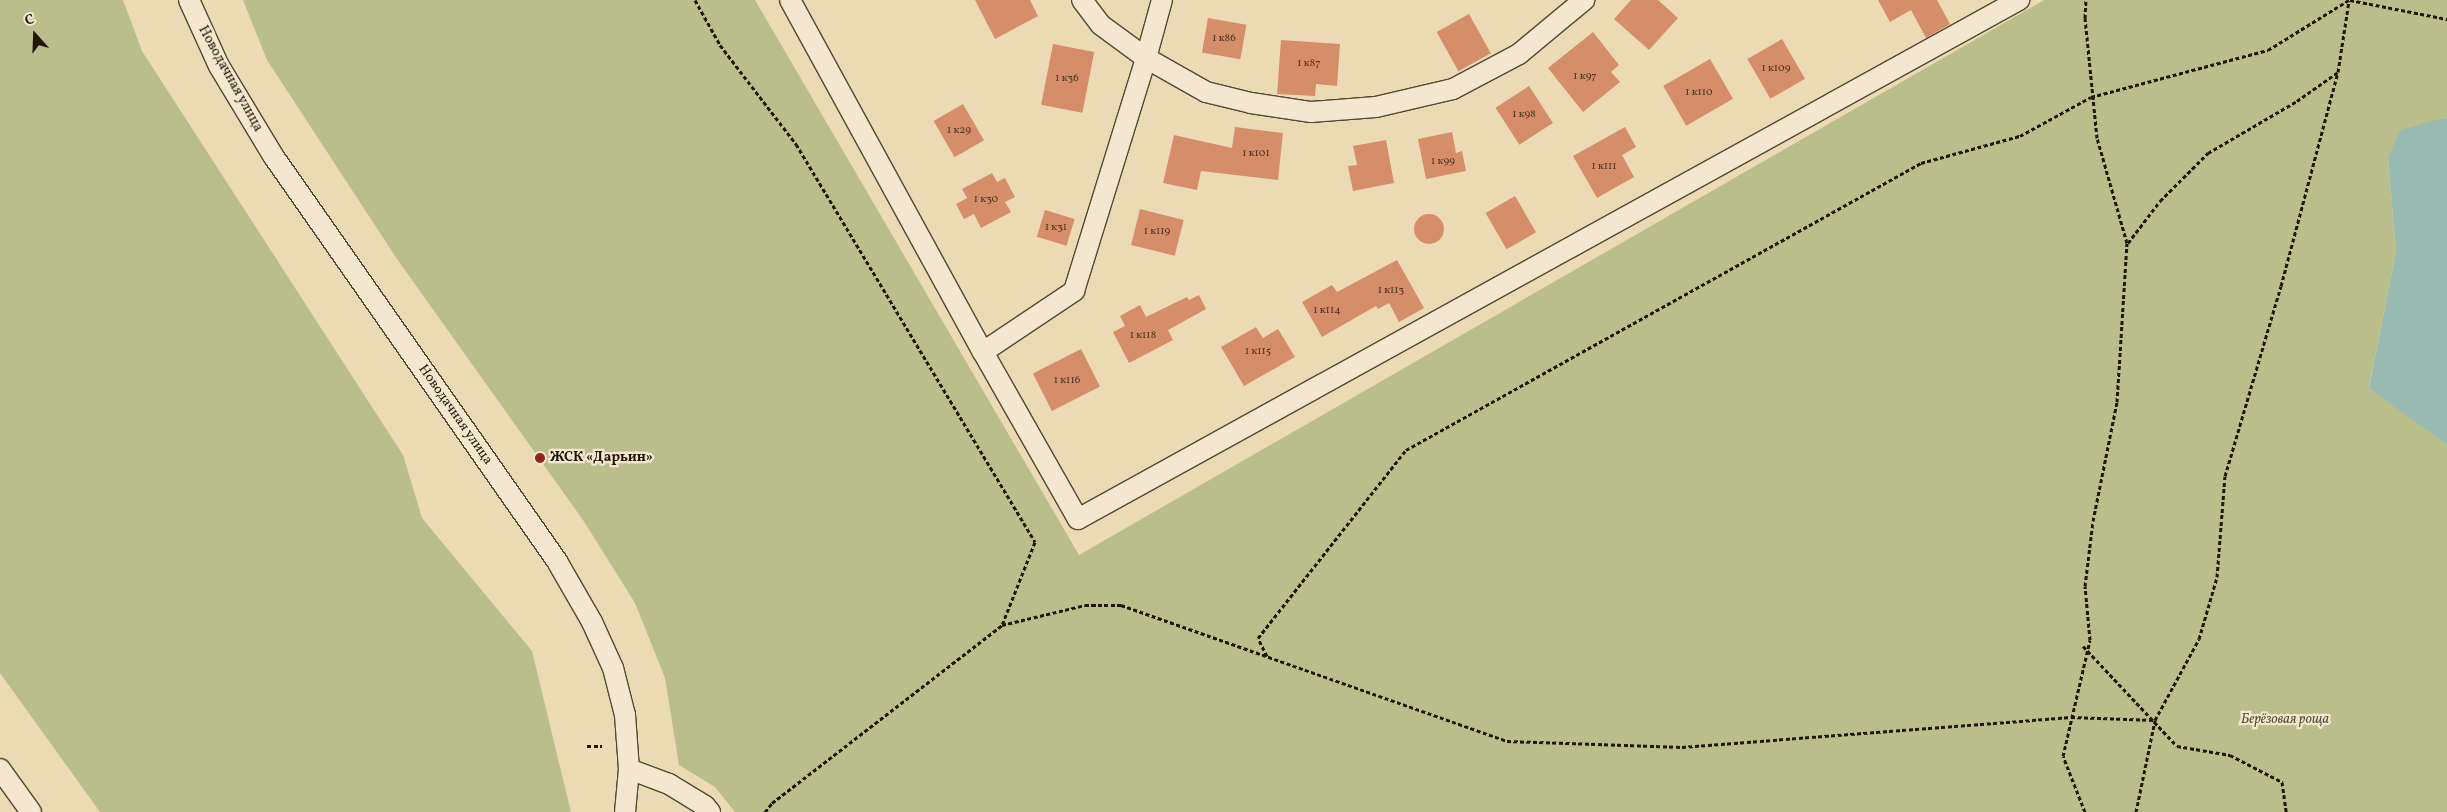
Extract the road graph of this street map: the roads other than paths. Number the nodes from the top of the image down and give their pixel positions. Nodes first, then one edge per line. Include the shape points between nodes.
1 (189, 0) edge
2 (790, 0) edge
3 (1082, 0) edge
4 (1162, 0) edge
5 (1584, 0) edge
6 (2019, 0) edge
7 (1146, 58) junction
8 (983, 352) junction
9 (0, 769) edge
10 (629, 769) junction
11 (31, 812) edge
12 (624, 812) edge
13 (710, 812) edge

1 - 10 street, Новодачная улица via 219,66 269,150 558,563 592,622 613,668 625,715
2 - 8 street
3 - 7 street via 1101,25
4 - 7 street
5 - 7 street via 1519,54 1453,89 1376,107 1311,112 1251,102 1206,92
6 - 8 street via 1078,518
7 - 8 street via 1074,291
9 - 11 street
10 - 12 street, Новодачная улица
10 - 13 street via 669,784

